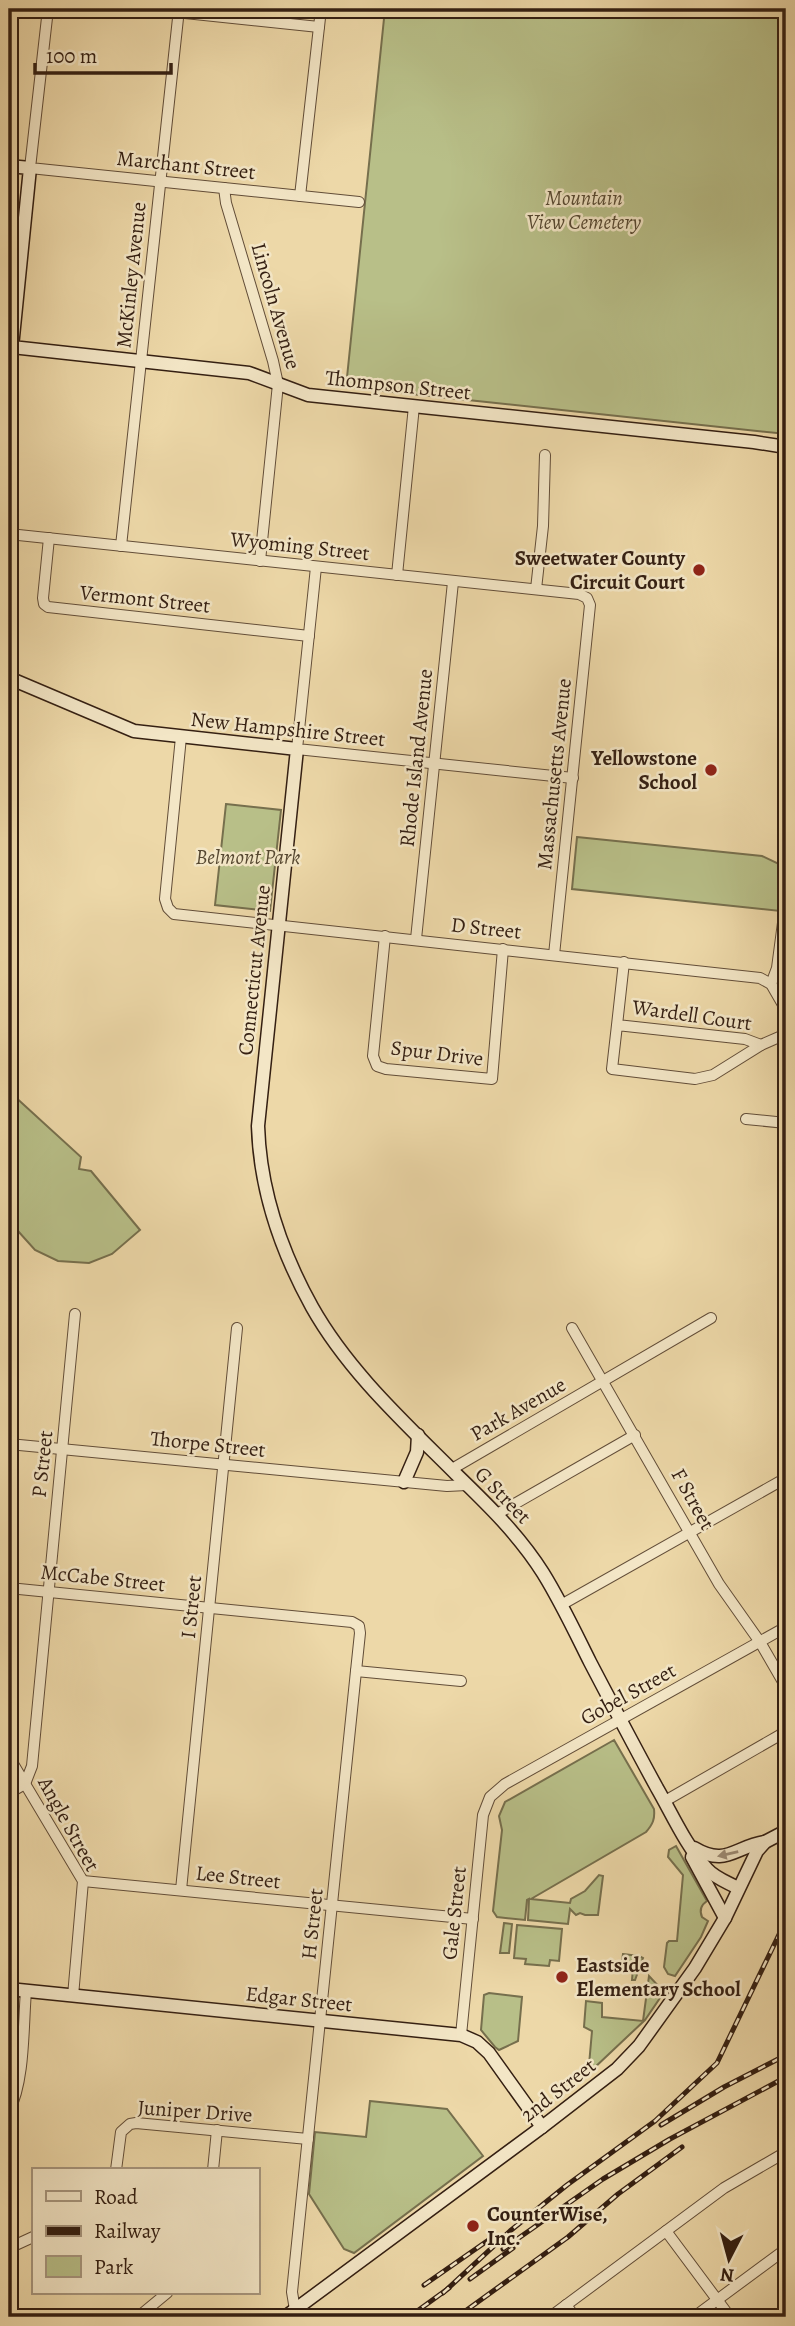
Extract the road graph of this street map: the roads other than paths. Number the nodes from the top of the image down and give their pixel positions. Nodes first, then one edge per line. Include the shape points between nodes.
1 (48, 9) edge
2 (147, 9) edge
3 (321, 9) edge
4 (178, 10) edge
5 (319, 27) junction
6 (9, 166) edge
7 (30, 168) junction
8 (160, 181) junction
9 (224, 188) junction
10 (300, 196) junction
11 (359, 202) dead end
12 (10, 347) edge
13 (141, 361) junction
14 (9, 373) edge
15 (278, 384) junction
16 (414, 405) junction
17 (786, 447) edge
18 (545, 454) dead end
19 (9, 534) edge
20 (49, 538) junction
21 (121, 546) junction
22 (260, 561) junction
23 (316, 567) junction
24 (397, 575) junction
25 (453, 582) junction
26 (536, 590) junction
27 (587, 598) joint
28 (309, 636) junction
29 (9, 678) edge
30 (181, 737) junction
31 (297, 749) junction
32 (435, 764) junction
33 (573, 778) junction
34 (786, 900) edge
35 (279, 924) junction
36 (385, 936) junction
37 (416, 939) junction
38 (503, 949) junction
39 (554, 955) junction
40 (624, 962) junction
41 (771, 984) junction
42 (786, 1010) edge
43 (617, 1025) junction
44 (786, 1034) edge
45 (761, 1045) junction
46 (746, 1119) dead end
47 (786, 1123) edge
48 (258, 1126) joint
49 (75, 1314) dead end
50 (711, 1318) dead end
51 (237, 1328) dead end
52 (572, 1328) dead end
53 (604, 1382) junction
54 (418, 1435) junction
55 (635, 1436) junction
56 (9, 1444) edge
57 (63, 1449) junction
58 (224, 1465) junction
59 (452, 1469) junction
60 (786, 1478) edge
61 (404, 1482) junction
62 (467, 1485) junction
63 (497, 1514) junction
64 (690, 1532) junction
65 (9, 1588) edge
66 (48, 1592) junction
67 (561, 1605) junction
68 (210, 1608) junction
69 (359, 1626) joint
70 (786, 1627) edge
71 (760, 1642) junction
72 (356, 1671) junction
73 (461, 1681) dead end
74 (786, 1687) edge
75 (621, 1721) junction
76 (786, 1729) edge
77 (9, 1757) edge
78 (25, 1784) junction
79 (9, 1793) edge
80 (491, 1797) joint
81 (665, 1801) junction
82 (786, 1831) edge
83 (765, 1842) junction
84 (691, 1847) junction
85 (83, 1881) junction
86 (738, 1888) junction
87 (181, 1890) junction
88 (333, 1905) junction
89 (724, 1918) junction
90 (473, 1919) junction
91 (9, 1989) edge
92 (26, 1991) junction
93 (73, 1996) junction
94 (321, 2021) junction
95 (461, 2035) junction
96 (9, 2111) edge
97 (542, 2127) junction
98 (217, 2130) junction
99 (309, 2139) junction
100 (786, 2152) edge
101 (116, 2168) edge
102 (213, 2168) edge
103 (666, 2231) junction
104 (32, 2236) edge
105 (9, 2248) edge
106 (786, 2249) edge
107 (166, 2294) edge
108 (717, 2300) junction
109 (566, 2305) junction
110 (290, 2313) edge
111 (138, 2317) edge
112 (550, 2317) edge
113 (575, 2317) edge
114 (694, 2317) edge
115 (730, 2317) edge

1 - 7 street
2 - 4 street
3 - 5 street
4 - 5 street
4 - 8 street, McKinley Avenue
5 - 10 street
6 - 7 street, Marchant Street
7 - 8 street, Marchant Street
7 - 12 street
8 - 9 street, Marchant Street
8 - 13 street, McKinley Avenue
9 - 10 street, Marchant Street
9 - 15 street, Lincoln Avenue
10 - 11 street, Marchant Street
12 - 13 street, Thompson Street
12 - 14 street
13 - 15 street, Thompson Street via 249,373
13 - 21 street, McKinley Avenue
15 - 16 street, Thompson Street via 308,395
15 - 22 street, Lincoln Avenue
16 - 17 street, Thompson Street
16 - 24 street
18 - 26 street
19 - 20 street, Wyoming Street
20 - 21 street, Wyoming Street
20 - 28 street, Vermont Street via 43,598 48,607
21 - 22 street, Wyoming Street
22 - 23 street, Wyoming Street
23 - 24 street, Wyoming Street
23 - 28 street, Connecticut Avenue
24 - 25 street, Wyoming Street
25 - 26 street, Wyoming Street
25 - 32 street, Rhode Island Avenue
26 - 27 street, Wyoming Street
27 - 33 street, Massachusetts Avenue via 590,605
28 - 31 street, Connecticut Avenue
29 - 30 street, New Hampshire Street via 134,731
30 - 31 street, New Hampshire Street
30 - 35 street, D Street via 164,899 168,908 174,914
31 - 32 street, New Hampshire Street
31 - 35 street, Connecticut Avenue
32 - 33 street, New Hampshire Street
32 - 37 street, Rhode Island Avenue
33 - 39 street, Massachusetts Avenue
34 - 41 street
35 - 36 street, D Street
35 - 48 street, Connecticut Avenue
36 - 37 street, D Street
36 - 38 street, Spur Drive via 373,1056 377,1066 386,1069 492,1079
37 - 38 street, D Street
38 - 39 street, D Street
39 - 40 street, D Street
40 - 41 street, D Street via 760,978
40 - 43 street, Wardell Court
41 - 42 street
43 - 45 street, Wardell Court via 745,1039
43 - 45 street, Wardell Court via 612,1069 695,1079 713,1075
44 - 45 street, Wardell Court
46 - 47 street
48 - 54 street, G Street via 262,1180 290,1265 333,1340 362,1378
49 - 57 street, P Street
50 - 53 street, Park Avenue
51 - 58 street, I Street
52 - 53 street, F Street
53 - 55 street, F Street
53 - 59 street, Park Avenue
54 - 59 street, G Street
54 - 61 street via 417,1452
55 - 63 street
55 - 64 street, F Street
56 - 57 street, Thorpe Street
57 - 58 street, Thorpe Street
57 - 66 street, P Street
58 - 61 street, Thorpe Street
58 - 68 street, I Street
59 - 62 street, G Street
60 - 64 street
61 - 62 street, Thorpe Street
62 - 63 street, G Street
63 - 67 street, G Street via 536,1563
64 - 67 street
64 - 71 street, F Street
65 - 66 street, McCabe Street
66 - 68 street, McCabe Street
66 - 78 street, P Street via 32,1766
67 - 75 street, G Street
68 - 69 street, McCabe Street
68 - 87 street, I Street
69 - 72 street, H Street
70 - 71 street, Gobel Street
71 - 74 street, F Street
71 - 75 street, Gobel Street
72 - 73 street
72 - 88 street, H Street
75 - 80 street, Gobel Street via 505,1784
75 - 81 street, G Street
76 - 81 street
77 - 78 street, Angle Street
78 - 79 street
78 - 85 street, Angle Street
80 - 90 street, Gale Street via 483,1815
81 - 84 street, G Street
82 - 83 street
83 -> 84 street via 720,1857
83 - 86 street, 2nd Street
84 - 86 street, G Street via 712,1873
84 - 89 street via 692,1861
85 - 87 street, Lee Street
85 - 93 street, Angle Street
86 - 89 street, 2nd Street
87 - 88 street, Lee Street
88 - 90 street, Lee Street
88 - 94 street, H Street
89 - 97 street, 2nd Street via 695,1968 639,2046 617,2069
90 - 95 street, Gale Street
91 - 92 street, Edgar Street
92 - 93 street, Edgar Street
92 - 96 street via 19,2080
93 - 94 street, Edgar Street
94 - 95 street, Edgar Street
94 - 99 street, H Street
95 - 97 street, Edgar Street via 489,2053
97 - 110 street, 2nd Street
98 - 99 street, Juniper Drive
98 - 101 street, Juniper Drive via 130,2124 121,2132
98 - 102 street
99 - 110 street, H Street
100 - 103 street via 724,2188
103 - 108 street
103 - 109 street
104 - 105 street
106 - 108 street
107 - 111 street
108 - 114 street
108 - 115 street
109 - 112 street
109 - 113 street

